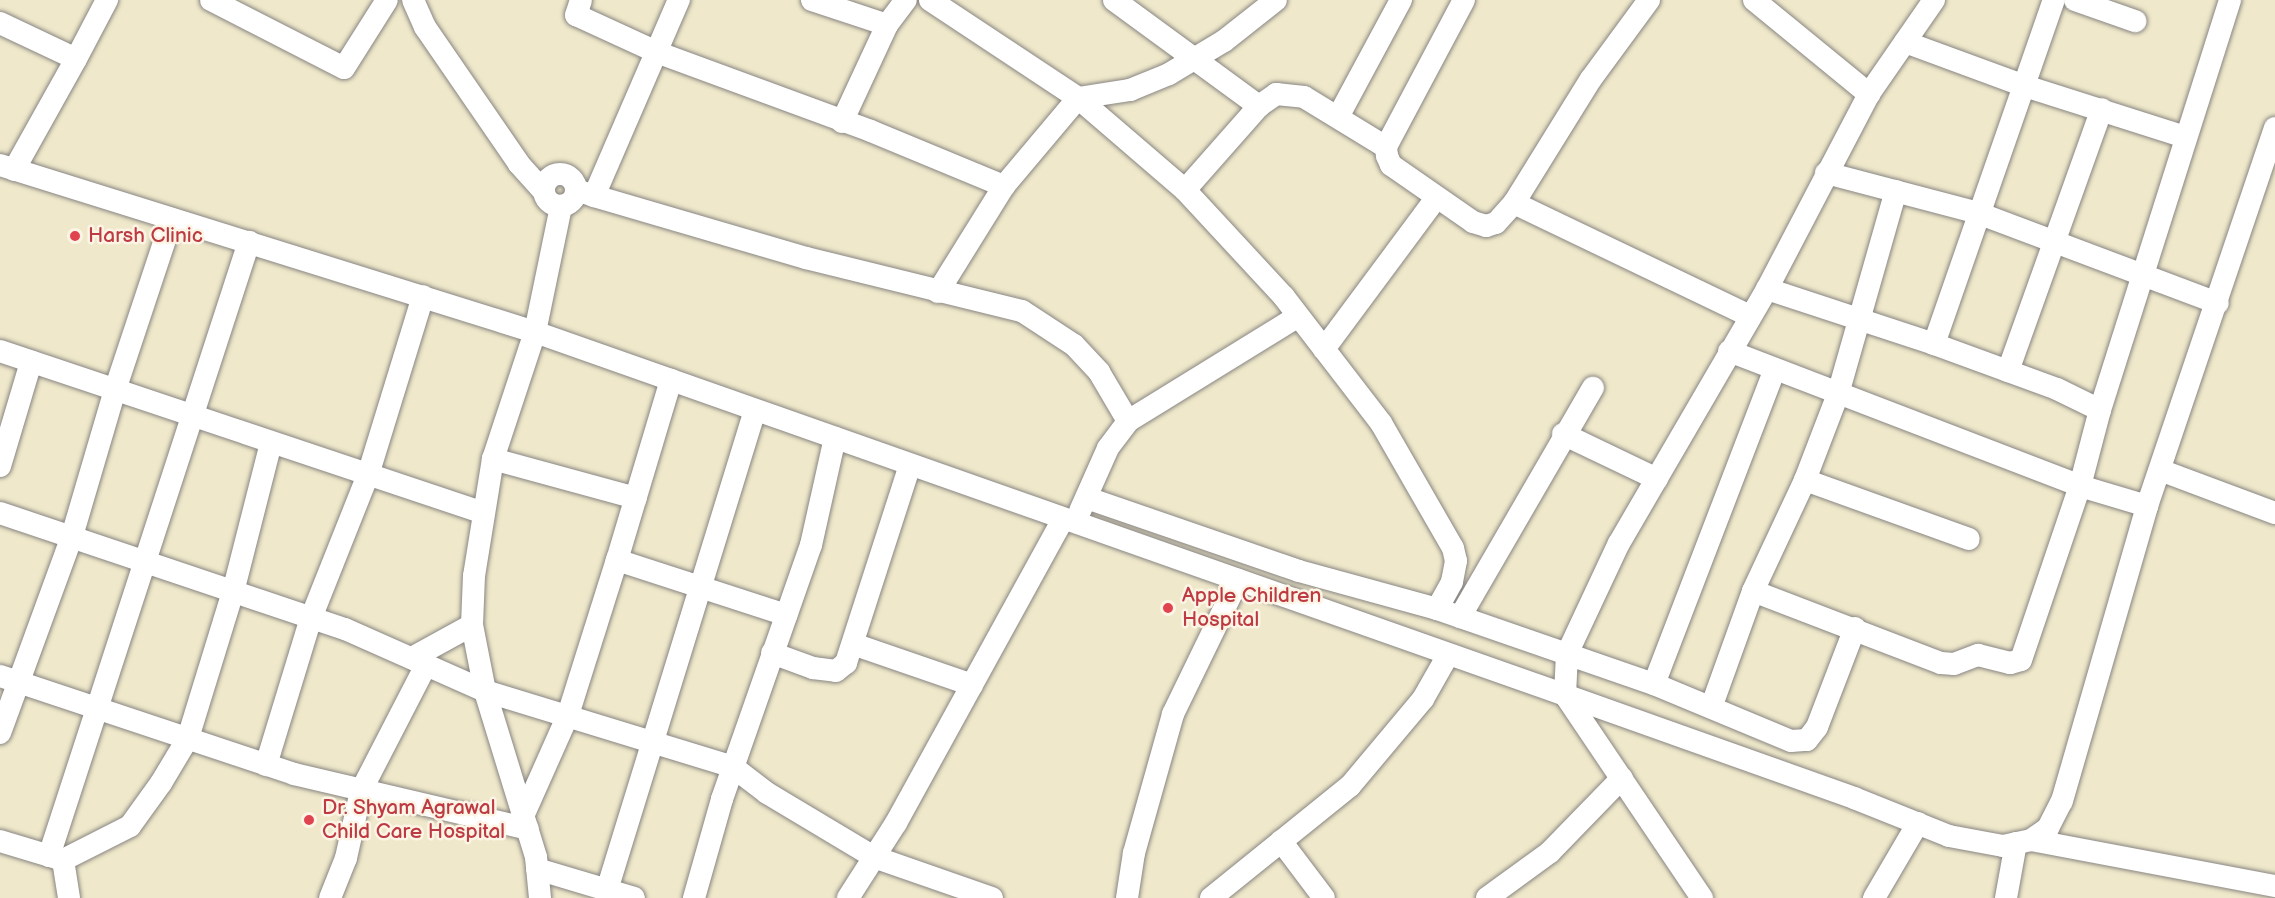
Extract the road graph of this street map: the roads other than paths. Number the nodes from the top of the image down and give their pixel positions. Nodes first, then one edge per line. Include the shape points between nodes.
1 (107, 0) edge
2 (211, 0) edge
3 (387, 0) edge
4 (413, 0) edge
5 (581, 0) edge
6 (679, 0) edge
7 (812, 0) edge
8 (906, 0) edge
9 (930, 0) edge
10 (1114, 0) edge
11 (1276, 0) edge
12 (1401, 0) edge
13 (1464, 0) edge
14 (1649, 0) edge
15 (1754, 0) edge
16 (1934, 0) edge
17 (2054, 0) edge
18 (2075, 0) edge
19 (2230, 0) edge
20 (2135, 21) dead end
21 (0, 23) edge
22 (887, 26) junction
23 (1905, 42) junction
24 (659, 53) junction
25 (1194, 57) junction
26 (76, 59) junction
27 (2022, 85) junction
28 (1869, 94) junction
29 (1078, 98) junction
30 (1259, 106) junction
31 (2102, 109) junction
32 (1338, 117) junction
33 (842, 122) junction
34 (2275, 128) edge
35 (2185, 137) junction
36 (1386, 147) junction
37 (5, 172) edge
38 (1826, 173) junction
39 (1004, 186) junction
40 (1185, 190) junction
41 (543, 191) junction
42 (1896, 191) junction
43 (577, 197) junction
44 (1437, 197) junction
45 (1514, 203) junction
46 (1978, 213) junction
47 (172, 219) junction
48 (2056, 241) junction
49 (249, 242) junction
50 (2145, 274) junction
51 (1767, 289) junction
52 (938, 292) junction
53 (423, 296) junction
54 (2218, 303) junction
55 (1750, 316) junction
56 (1297, 317) junction
57 (1861, 318) junction
58 (536, 332) junction
59 (1934, 344) junction
60 (1324, 350) junction
61 (0, 351) edge
62 (1729, 351) junction
63 (31, 362) junction
64 (1774, 369) junction
65 (2008, 371) junction
66 (671, 380) junction
67 (1593, 388) dead end
68 (115, 390) junction
69 (1838, 394) junction
70 (755, 410) junction
71 (2100, 410) junction
72 (194, 417) junction
73 (1128, 422) junction
74 (1563, 434) junction
75 (835, 438) junction
76 (271, 443) junction
77 (493, 459) junction
78 (910, 465) junction
79 (0, 466) edge
80 (2160, 470) junction
81 (368, 475) junction
82 (1657, 479) junction
83 (1805, 480) junction
84 (2080, 486) junction
85 (636, 498) junction
86 (1087, 498) junction
87 (2147, 506) junction
88 (0, 513) edge
89 (484, 513) junction
90 (2275, 513) edge
91 (1069, 521) junction
92 (72, 536) junction
93 (1969, 539) dead end
94 (617, 560) junction
95 (146, 562) junction
96 (1238, 580) junction
97 (701, 586) junction
98 (1753, 591) junction
99 (233, 592) junction
100 (1437, 609) junction
101 (786, 615) junction
102 (1460, 617) junction
103 (311, 618) junction
104 (472, 625) junction
105 (1855, 628) junction
106 (853, 644) junction
107 (772, 653) junction
108 (1567, 654) junction
109 (1448, 655) junction
110 (419, 661) junction
111 (9, 678) edge
112 (1654, 684) junction
113 (972, 686) junction
114 (485, 691) junction
115 (1565, 695) junction
116 (1712, 705) junction
117 (97, 708) junction
118 (568, 715) junction
119 (0, 733) edge
120 (188, 738) junction
121 (652, 743) junction
122 (266, 765) junction
123 (733, 767) junction
124 (1622, 778) junction
125 (362, 791) junction
126 (526, 821) junction
127 (1918, 823) junction
128 (1281, 841) junction
129 (2023, 841) junction
130 (0, 842) edge
131 (874, 857) junction
132 (56, 858) junction
133 (537, 869) junction
134 (2275, 886) edge
135 (607, 890) junction
136 (69, 898) edge
137 (330, 898) edge
138 (540, 898) edge
139 (634, 898) edge
140 (694, 898) edge
141 (848, 898) edge
142 (992, 898) edge
143 (1127, 898) edge
144 (1211, 898) edge
145 (1324, 898) edge
146 (1487, 898) edge
147 (1702, 898) edge
148 (1874, 898) edge
149 (2006, 898) edge

1 - 26 street
2 - 3 street via 344,68
4 - 41 street via 425,27 519,164
5 - 24 street via 576,15
6 - 24 street
7 - 22 street
8 - 22 street
9 - 29 street
10 - 25 street
11 - 25 street via 1224,41
12 - 32 street
13 - 36 street
14 - 45 street via 1591,79
15 - 28 street
16 - 23 street
17 - 27 street
18 - 20 street
19 - 35 street
21 - 26 street
22 - 33 street
23 - 27 street
23 - 28 street
24 - 33 street
24 - 43 street
25 - 29 street via 1130,90
25 - 30 street
26 - 37 street
27 - 31 street
27 - 46 street
28 - 38 street
29 - 39 street
29 - 40 street
30 - 32 street via 1276,94 1288,93
30 - 40 street
31 - 35 street
31 - 48 street
32 - 36 street
33 - 39 street
34 - 54 street
35 - 50 street
36 - 44 street via 1391,165
37 - 47 street
38 - 42 street
38 - 51 street
39 - 52 street
40 - 56 street via 1284,297
41 - 43 street via 547,200
41 - 43 street via 546,180 559,173 573,180
42 - 46 street
42 - 57 street
43 - 52 street
43 - 58 street
44 - 45 street via 1473,222 1486,226 1496,224
44 - 60 street
45 - 55 street
46 - 48 street
46 - 59 street
47 - 49 street
47 - 68 street
48 - 50 street
48 - 65 street
49 - 53 street
49 - 72 street
50 - 54 street
50 - 71 street
51 - 55 street
51 - 57 street
52 - 73 street via 1022,311 1047,324 1098,372
53 - 58 street
53 - 81 street
54 - 80 street
55 - 62 street
56 - 60 street
56 - 73 street
57 - 59 street
57 - 69 street
58 - 66 street
58 - 77 street
59 - 65 street
60 - 100 street via 1381,423 1452,548 1456,561 1452,582
61 - 63 street
62 - 64 street
62 - 82 street
63 - 68 street
63 - 79 street
64 - 69 street
64 - 112 street
65 - 71 street
66 - 70 street
66 - 85 street
67 - 74 street
68 - 72 street
68 - 92 street
69 - 83 street
69 - 84 street
70 - 75 street
70 - 97 street
71 - 84 street
72 - 76 street
72 - 95 street
73 - 86 street via 1108,448
74 - 82 street
74 - 102 street
75 - 78 street
75 - 101 street via 811,544
76 - 81 street
76 - 99 street
77 - 85 street
77 - 89 street
78 - 91 street
78 - 106 street
80 - 87 street
80 - 90 street
81 - 89 street
81 - 103 street
82 - 108 street via 1619,543
83 - 93 street
83 - 98 street
84 - 87 street
84 - 105 street via 2021,660 2010,663 1978,655 1954,664 1941,663
85 - 94 street
86 - 91 street
86 - 100 street via 1299,571
87 - 129 street via 2062,801 2048,828
88 - 92 street
89 - 104 street via 474,576
91 - 96 street
91 - 113 street
92 - 95 street
92 - 111 street
94 - 97 street
94 - 118 street
95 - 99 street
95 - 117 street
96 - 109 street
96 - 143 street via 1173,714 1134,853
97 - 101 street
97 - 121 street
98 - 105 street
98 - 116 street
99 - 103 street
99 - 120 street
100 - 102 street
101 - 107 street
102 - 108 street
103 - 110 street
103 - 122 street
104 - 110 street
104 - 114 street
105 - 116 street via 1817,727 1807,740 1791,741
106 - 107 street via 846,663 836,670 813,668
106 - 113 street
107 - 123 street
108 - 112 street
108 - 115 street
109 - 115 street
109 - 128 street via 1423,699 1350,786
110 - 114 street
110 - 125 street
111 - 117 street
111 - 119 street
112 - 116 street
113 - 131 street
114 - 118 street
114 - 126 street
115 - 124 street
115 - 127 street
117 - 120 street
117 - 132 street
118 - 121 street
118 - 126 street
120 - 122 street
120 - 132 street via 130,826
121 - 123 street
121 - 135 street
122 - 125 street
123 - 131 street via 767,793
123 - 140 street
124 - 146 street via 1550,852
124 - 147 street
125 - 126 street
125 - 137 street via 346,858
126 - 133 street
127 - 129 street via 1949,836 2003,846
127 - 148 street
128 - 144 street
128 - 145 street
129 - 134 street
129 - 149 street
130 - 132 street
131 - 141 street
131 - 142 street
132 - 136 street
133 - 135 street
133 - 138 street
135 - 139 street

